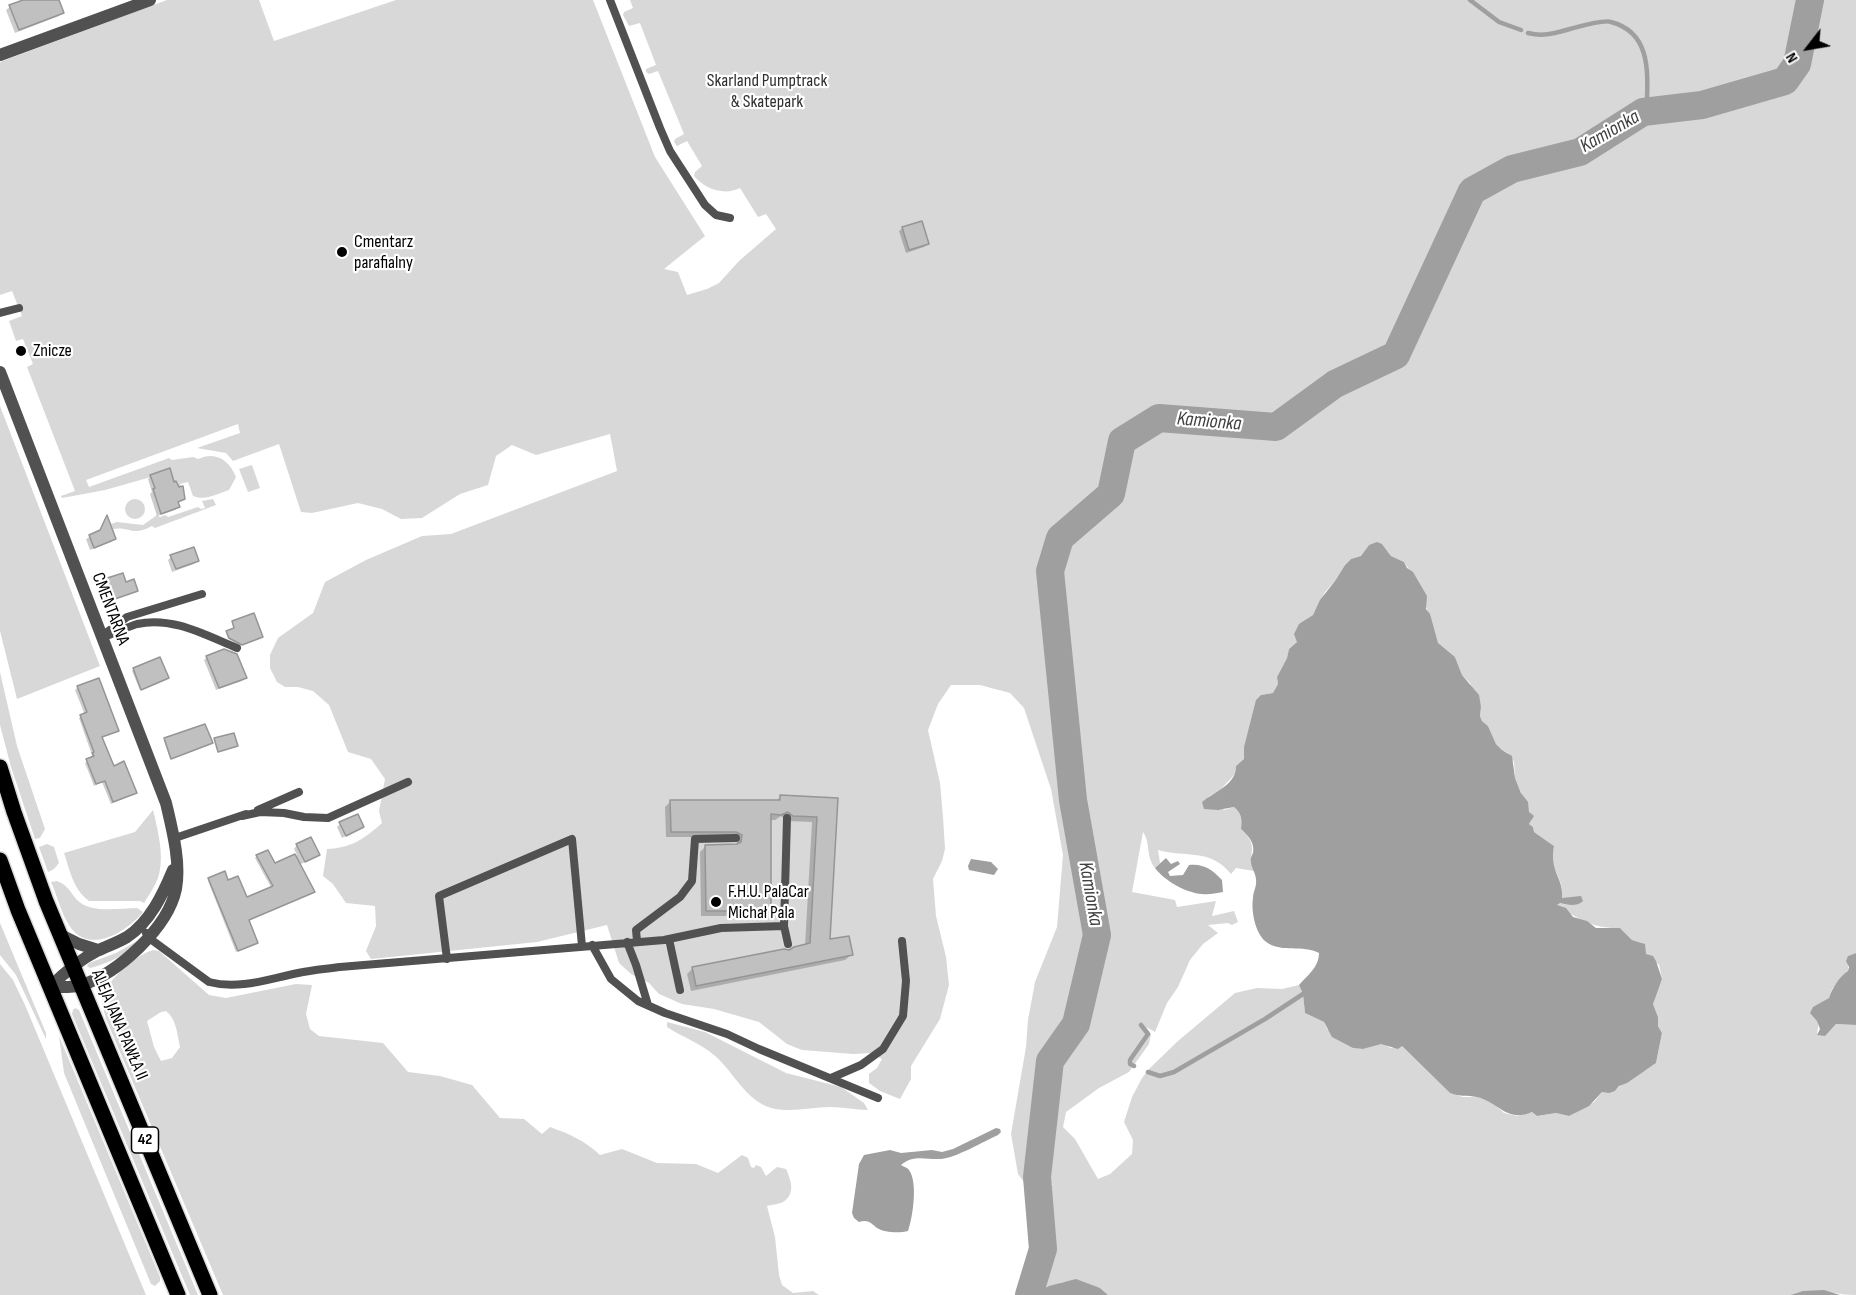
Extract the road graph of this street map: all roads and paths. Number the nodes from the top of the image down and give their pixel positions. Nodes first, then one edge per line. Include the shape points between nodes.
1 (150, 0) edge
2 (610, 0) edge
3 (0, 55) edge
4 (730, 218) dead end
5 (19, 308) dead end
6 (0, 313) edge
7 (0, 372) edge
8 (202, 594) dead end
9 (101, 637) junction
10 (237, 648) dead end
11 (0, 767) edge
12 (408, 782) dead end
13 (299, 792) dead end
14 (242, 816) junction
15 (787, 818) dead end
16 (174, 838) junction
17 (736, 838) dead end
18 (0, 860) edge
19 (176, 861) junction
20 (140, 926) junction
21 (784, 926) junction
22 (61, 935) junction
23 (149, 938) junction
24 (669, 939) junction
25 (902, 940) dead end
26 (637, 941) junction
27 (627, 942) junction
28 (788, 944) dead end
29 (592, 945) junction
30 (582, 946) junction
31 (98, 950) junction
32 (447, 959) junction
33 (73, 966) junction
34 (81, 985) junction
35 (50, 987) junction
36 (680, 990) dead end
37 (648, 1005) junction
38 (831, 1078) junction
39 (878, 1098) dead end
40 (178, 1295) edge
41 (210, 1295) edge

1 - 3 street
2 - 4 lane via 670,151 705,205 716,215
5 - 6 lane
7 - 9 street, CMENTARNA
8 - 9 lane via 127,617
9 - 10 lane via 139,624 165,623 183,625
9 - 16 street, CMENTARNA via 166,803
11 - 22 main road, ALEJA JANA PAWŁA II / 42
12 - 14 lane via 328,818 260,812
13 - 14 lane
14 - 16 lane
15 - 21 lane
16 - 19 street, CMENTARNA
17 - 26 lane via 695,839 692,881 680,897 636,930
18 - 35 main road, 42
19 - 20 street, CMENTARNA via 164,892
19 - 23 street, CMENTARNA via 176,889
20 - 23 lane
20 - 31 street, CMENTARNA
21 - 24 lane via 721,928
21 - 28 lane
22 - 31 street
22 - 33 main road, ALEJA JANA PAWŁA II / 42
23 - 32 lane via 202,978 220,985 242,985 300,972
23 - 34 street, CMENTARNA via 101,976
24 - 26 lane
24 - 36 lane
25 - 38 lane via 906,981 903,1016 883,1048 861,1065
26 - 27 lane
27 - 29 lane
27 - 37 lane
29 - 30 lane
29 - 37 lane via 611,980
30 - 32 lane
30 - 32 lane via 572,839 439,896
31 - 33 street, CMENTARNA
33 - 34 main road, ALEJA JANA PAWŁA II / 42
33 - 35 street, CMENTARNA
34 - 35 street, CMENTARNA
34 - 41 main road, ALEJA JANA PAWŁA II / 42
35 - 40 main road, 42
37 - 38 lane
38 - 39 lane

